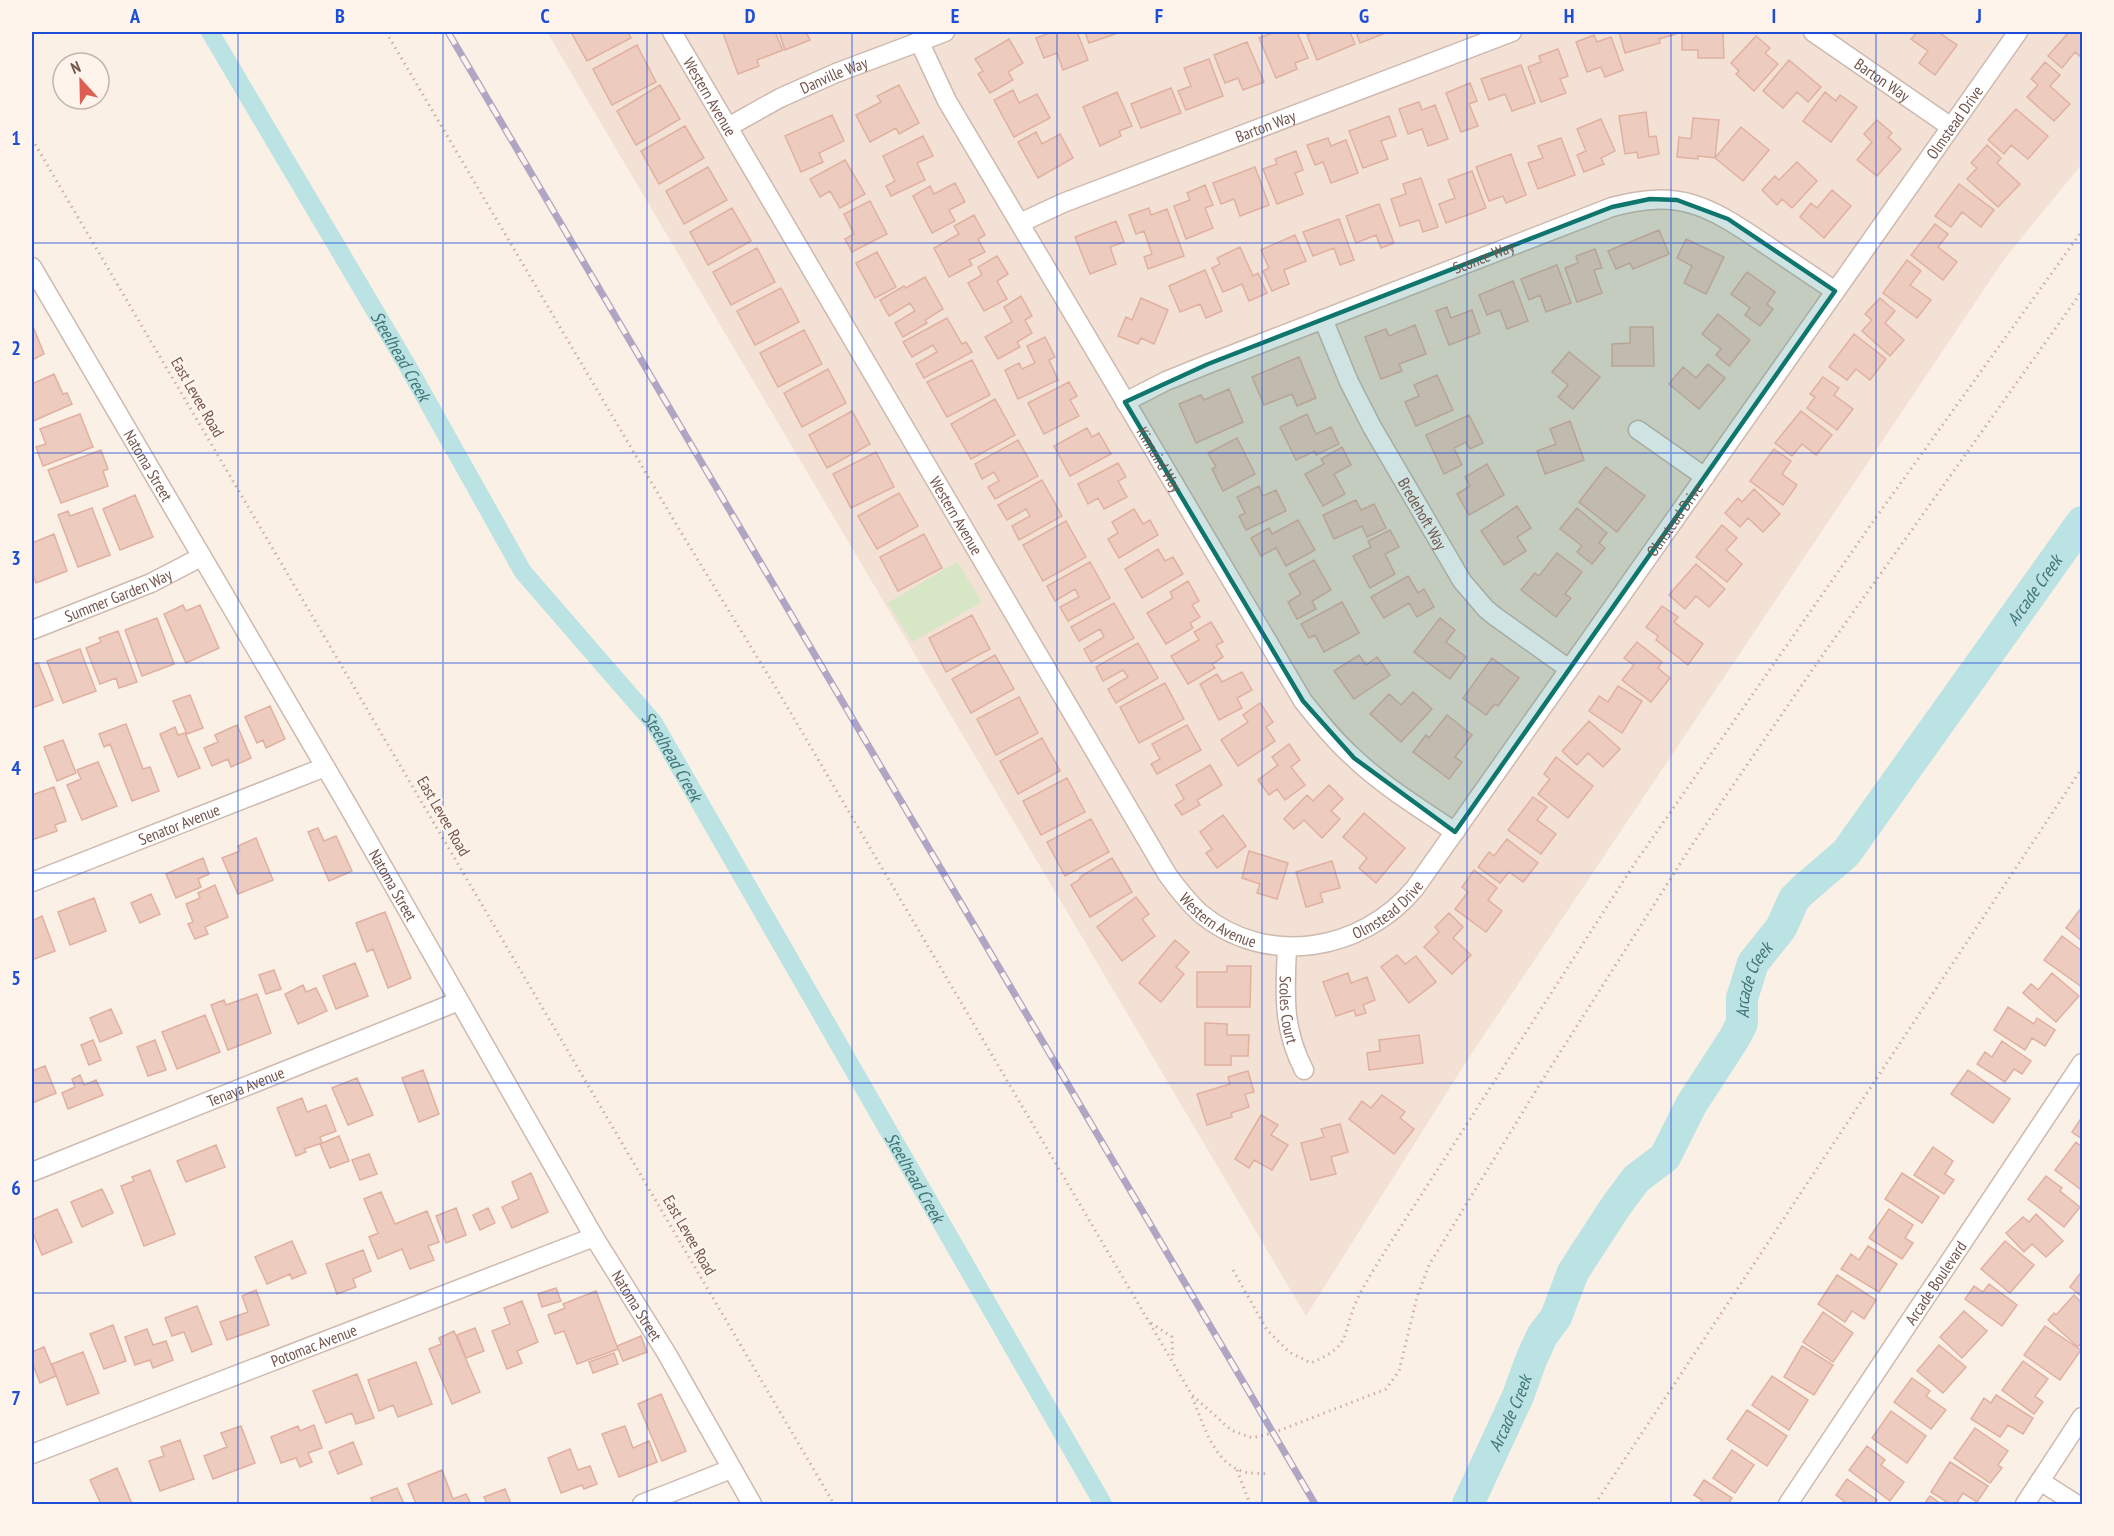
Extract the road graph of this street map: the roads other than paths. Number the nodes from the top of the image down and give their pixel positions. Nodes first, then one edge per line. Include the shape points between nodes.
1 (672, 32) edge
2 (945, 32) edge
3 (1512, 32) edge
4 (1813, 32) edge
5 (2018, 32) edge
6 (919, 41) junction
7 (728, 127) junction
8 (1951, 127) junction
9 (1020, 223) junction
10 (32, 268) edge
11 (1835, 291) junction
12 (1323, 319) junction
13 (1125, 402) junction
14 (1638, 430) dead end
15 (1705, 477) junction
16 (201, 557) junction
17 (32, 630) edge
18 (1569, 669) junction
19 (325, 766) junction
20 (1455, 832) junction
21 (32, 882) edge
22 (1287, 947) junction
23 (459, 1001) junction
24 (2082, 1063) edge
25 (1304, 1070) dead end
26 (32, 1172) edge
27 (594, 1237) junction
28 (2082, 1417) edge
29 (32, 1454) edge
30 (731, 1469) junction
31 (2040, 1481) junction
32 (642, 1504) edge
33 (752, 1504) edge
34 (1788, 1504) edge
35 (2025, 1504) edge
36 (2076, 1504) edge

1 - 7 street, Western Avenue
2 - 6 street, Danville Way
3 - 9 street, Barton Way via 1063,203
4 - 8 street, Barton Way
5 - 8 street, Olmstead Drive
6 - 7 street, Danville Way via 826,77
6 - 9 street, Kinnaird Way via 948,101
7 - 22 street, Western Avenue via 1167,874 1182,896 1223,928 1260,943
8 - 11 street, Olmstead Drive
9 - 13 street, Kinnaird Way
10 - 16 street, Natoma Street
11 - 12 street, Sconce Way via 1717,212 1691,203 1650,199 1612,207
11 - 15 street, Olmstead Drive
12 - 13 street, Sconce Way via 1166,381
12 - 18 street, Bredehoft Way via 1372,427 1462,581 1486,609
13 - 20 street, Kinnaird Way via 1303,701 1354,758
14 - 15 street
15 - 18 street, Olmstead Drive
16 - 17 street, Summer Garden Way via 151,583
16 - 19 street, Natoma Street
18 - 20 street, Olmstead Drive
19 - 21 street, Senator Avenue
19 - 23 street, Natoma Street
20 - 22 street, Olmstead Drive via 1415,888 1387,916 1341,940
22 - 25 street, Scoles Court via 1286,1017 1292,1045
23 - 26 street, Tenaya Avenue
23 - 27 street, Natoma Street
24 - 34 street, Arcade Boulevard
27 - 29 street, Potomac Avenue
27 - 30 street, Natoma Street via 667,1354
28 - 31 street
30 - 32 street
30 - 33 street, Natoma Street
31 - 35 street
31 - 36 street

